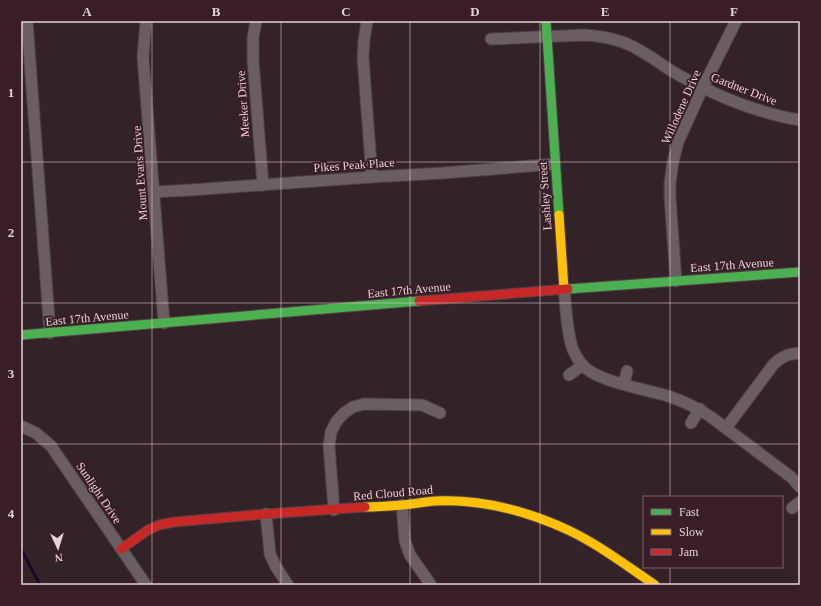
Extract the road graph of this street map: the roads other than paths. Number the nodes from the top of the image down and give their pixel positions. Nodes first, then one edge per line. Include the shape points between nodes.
1 (27, 21) edge
2 (146, 21) edge
3 (256, 21) edge
4 (367, 21) edge
5 (546, 21) edge
6 (736, 21) edge
7 (547, 36) junction
8 (491, 39) dead end
9 (702, 88) junction
10 (800, 120) edge
11 (555, 164) junction
12 (372, 177) junction
13 (263, 185) junction
14 (154, 192) junction
15 (800, 272) edge
16 (676, 281) junction
17 (564, 289) junction
18 (164, 323) junction
19 (50, 333) junction
20 (21, 335) edge
21 (800, 353) edge
22 (583, 365) junction
23 (627, 370) dead end
24 (569, 375) dead end
25 (624, 384) junction
26 (700, 409) junction
27 (440, 413) dead end
28 (691, 423) dead end
29 (21, 426) edge
30 (726, 428) junction
31 (800, 487) edge
32 (402, 505) junction
33 (334, 510) junction
34 (266, 514) junction
35 (121, 549) junction
36 (146, 585) edge
37 (288, 585) edge
38 (431, 585) edge
39 (655, 585) edge

1 - 19 street
2 - 14 street, Mount Evans Drive via 144,57
3 - 13 street, Meeker Drive via 253,60
4 - 12 street via 363,58
5 - 7 street, Lashley Street
6 - 9 street, Willodene Drive
7 - 8 street, Gardner Drive
7 - 9 street, Gardner Drive via 584,34 615,40 639,49
7 - 11 street, Lashley Street
9 - 10 street, Gardner Drive via 762,111
9 - 16 street, Willodene Drive via 678,142 670,183
11 - 12 street, Pikes Peak Place
11 - 17 street, Lashley Street
12 - 13 street, Pikes Peak Place
13 - 14 street, Pikes Peak Place
14 - 18 street, Mount Evans Drive
15 - 16 street, East 17th Avenue
16 - 17 street, East 17th Avenue
17 - 18 street, East 17th Avenue
17 - 22 street, Lashley Street via 570,340
18 - 19 street, East 17th Avenue
19 - 20 street, East 17th Avenue
21 - 30 street via 789,354 769,362
22 - 24 street
22 - 25 street, Lashley Street via 602,378
23 - 25 street
25 - 26 street, Lashley Street via 669,396
26 - 28 street
26 - 30 street, Lashley Street
27 - 33 street via 422,405 364,404 344,413 336,422 329,446
29 - 35 street, Sunlight Drive via 36,433 51,446
30 - 31 street, Lashley Street
32 - 33 street, Red Cloud Road
32 - 38 street via 405,542 410,555
32 - 39 street, Red Cloud Road via 435,501 469,502 502,507 535,517 568,530 598,547
33 - 34 street, Red Cloud Road
34 - 35 street, Red Cloud Road via 159,525
34 - 37 street via 270,554
35 - 36 street, Sunlight Drive

